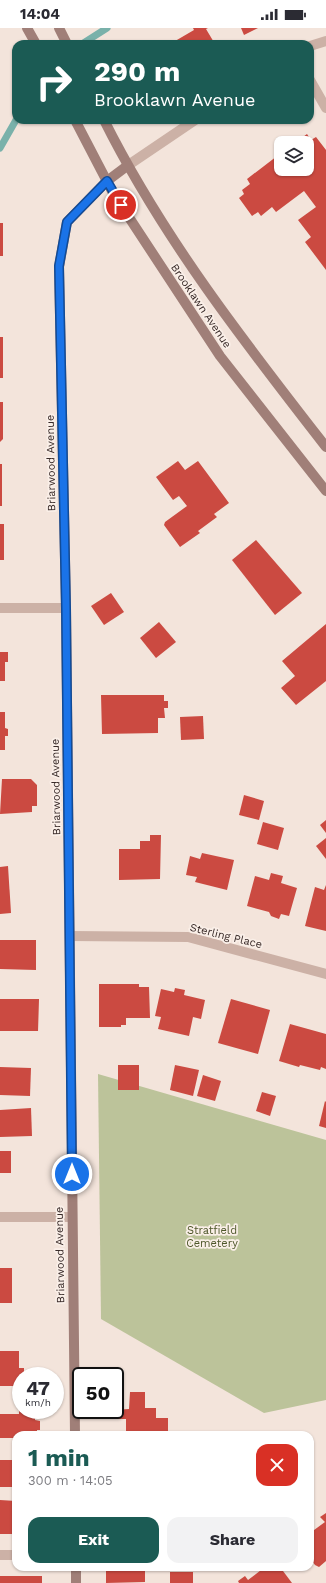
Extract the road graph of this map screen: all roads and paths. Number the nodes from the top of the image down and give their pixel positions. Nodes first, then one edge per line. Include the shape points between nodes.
1 (27, 28) edge
2 (59, 28) edge
3 (34, 40) edge
4 (65, 40) edge
5 (326, 42) edge
6 (314, 45) edge
7 (314, 87) edge
8 (326, 108) edge
9 (78, 124) edge
10 (106, 124) edge
11 (189, 124) edge
12 (127, 166) junction
13 (107, 181) junction
14 (326, 447) edge
15 (326, 492) edge
16 (0, 608) edge
17 (66, 608) junction
18 (70, 936) junction
19 (326, 974) edge
20 (0, 1217) edge
21 (72, 1217) junction
22 (74, 1431) edge
23 (0, 1555) edge
24 (12, 1555) edge
25 (76, 1571) edge
26 (76, 1583) edge

1 - 3 main road
2 - 4 main road
5 - 6 street
7 - 8 street
9 - 13 main road, Brooklawn Avenue
10 - 12 main road, Brooklawn Avenue
11 - 12 street
12 - 13 main road, Briarwood Avenue
12 - 14 main road, Brooklawn Avenue via 236,332
13 - 15 main road, Brooklawn Avenue via 220,356
13 - 17 main road, Briarwood Avenue via 67,222 59,266
16 - 17 street
17 - 18 main road, Briarwood Avenue
18 - 19 street, Sterling Place via 188,938
18 - 21 main road, Briarwood Avenue
20 - 21 street
21 - 22 main road, Briarwood Avenue
23 - 24 street
25 - 26 main road

